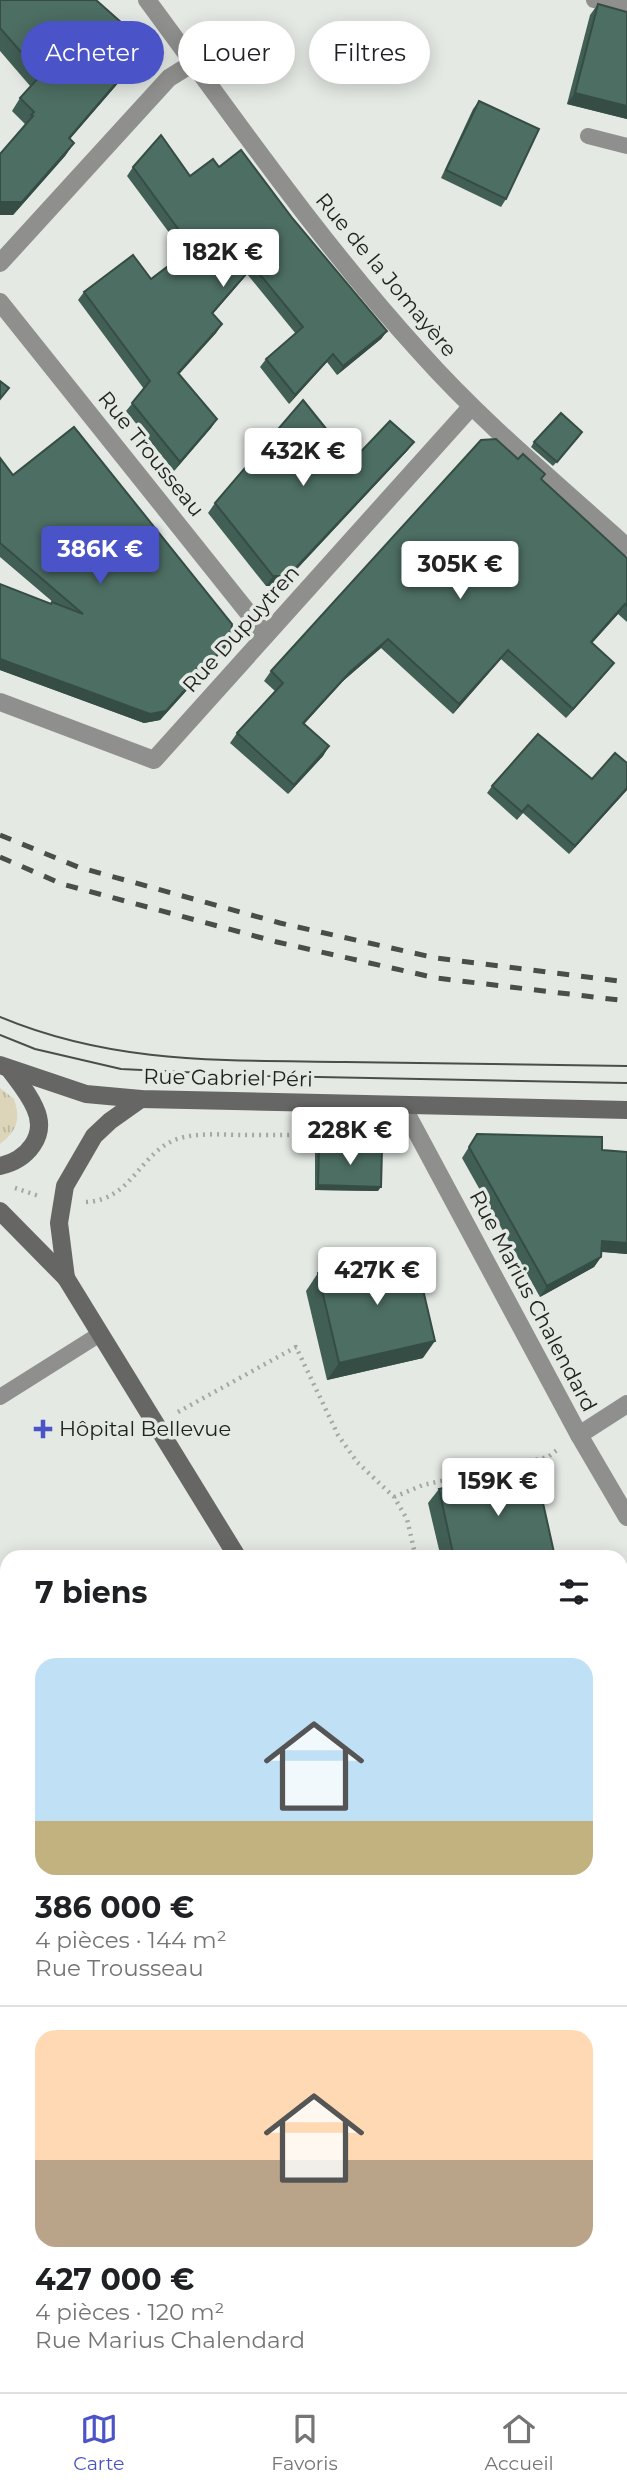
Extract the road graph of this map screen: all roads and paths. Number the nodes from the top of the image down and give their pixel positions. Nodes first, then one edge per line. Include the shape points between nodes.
1 (146, 0) edge
2 (594, 0) edge
3 (627, 8) edge
4 (178, 43) edge
5 (178, 72) edge
6 (208, 84) edge
7 (588, 136) dead end
8 (627, 146) edge
9 (0, 263) edge
10 (0, 302) edge
11 (471, 407) junction
12 (627, 546) edge
13 (266, 635) junction
14 (0, 702) edge
15 (5, 1068) edge
16 (141, 1099) junction
17 (402, 1105) junction
18 (627, 1110) edge
19 (400, 1149) dead end
20 (0, 1166) edge
21 (10, 1186) dead end
22 (62, 1201) junction
23 (0, 1211) edge
24 (66, 1278) junction
25 (100, 1334) junction
26 (0, 1396) edge
27 (627, 1404) edge
28 (156, 1424) junction
29 (579, 1435) junction
30 (394, 1497) junction
31 (627, 1517) edge
32 (233, 1550) edge
33 (414, 1550) edge

1 - 4 street, Rue de la Jomayère
2 - 3 lane
5 - 9 street
6 - 11 street, Rue de la Jomayère via 303,214
7 - 8 lane
10 - 13 street, Rue Trousseau
11 - 12 street, Rue de la Jomayère
11 - 13 street, Rue Dupuytren
13 - 14 street, Rue Dupuytren via 153,760
15 - 16 main road, Rue Gabriel Péri via 86,1094
15 - 20 main road via 36,1109 40,1123 33,1146 15,1162
16 - 17 main road, Rue Gabriel Péri
16 - 22 main road via 94,1136 65,1186
17 - 18 main road, Rue Gabriel Péri
17 - 29 street, Rue Marius Chalendard
19 - 22 path via 377,1135 189,1137 164,1145 111,1197
21 - 22 path
22 - 24 main road via 59,1223
23 - 24 main road
24 - 25 main road
25 - 26 lane
25 - 28 main road
27 - 29 street
28 - 30 path via 296,1347 338,1435 357,1462
28 - 32 main road
29 - 30 path via 548,1457 423,1485
29 - 31 street, Rue Marius Chalendard
30 - 33 path via 407,1519

